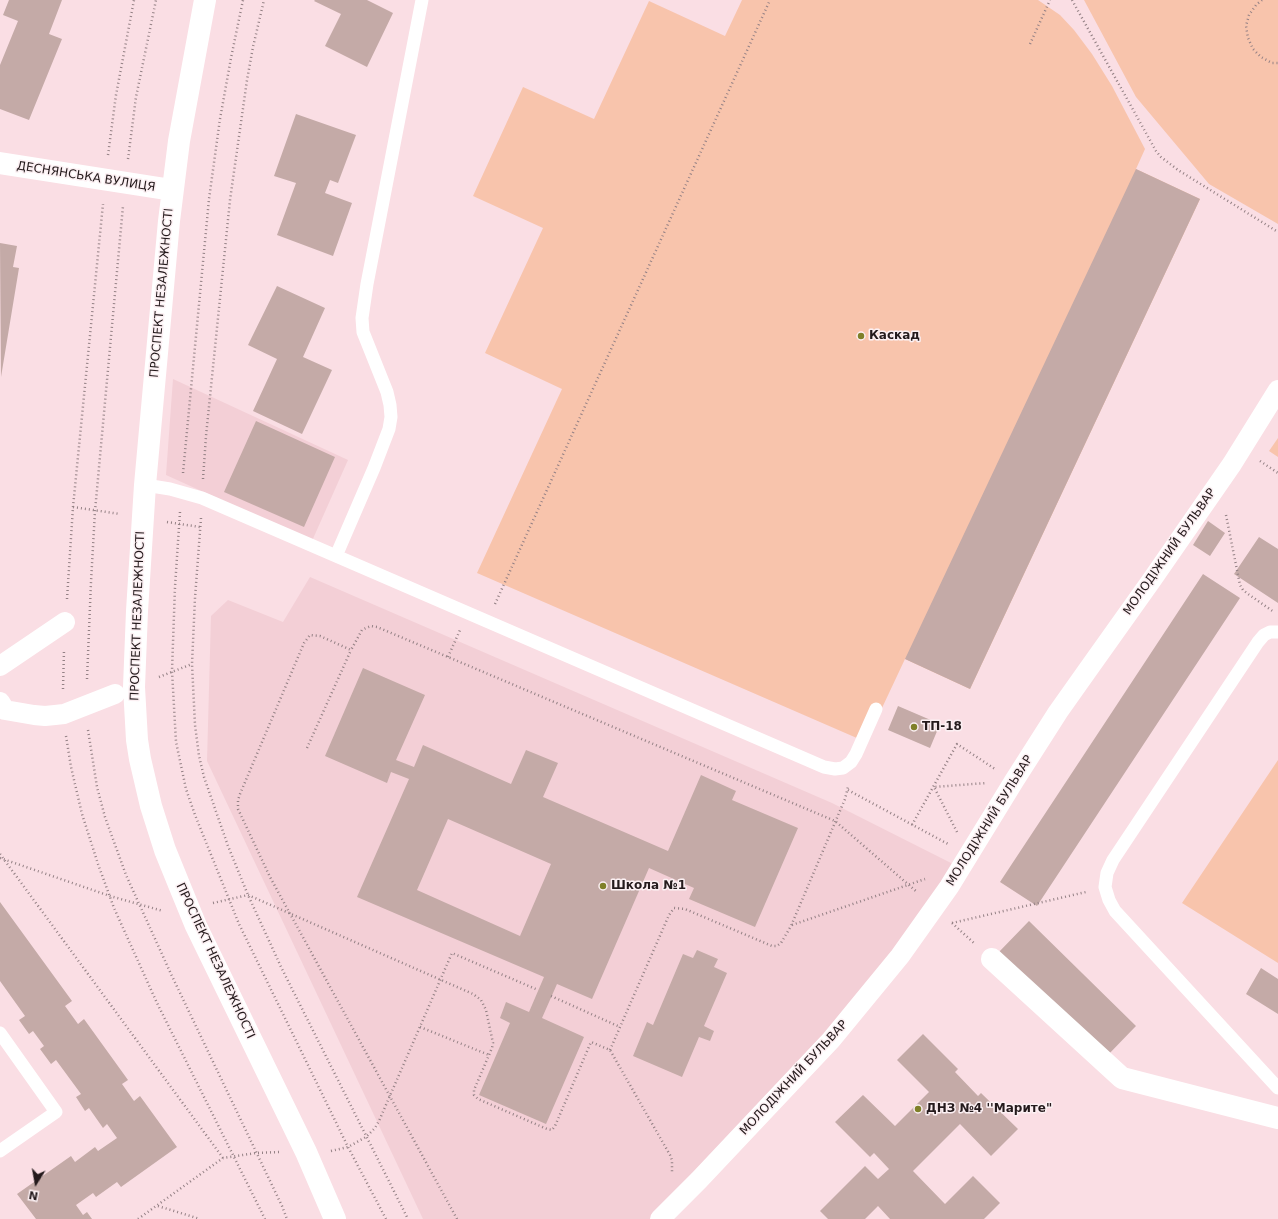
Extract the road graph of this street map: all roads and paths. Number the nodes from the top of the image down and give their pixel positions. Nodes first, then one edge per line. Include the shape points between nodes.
1 (205, 0) edge
2 (243, 0) edge
3 (264, 0) edge
4 (422, 0) edge
5 (770, 0) edge
6 (1050, 0) edge
7 (1072, 0) edge
8 (1262, 0) edge
9 (1030, 44) dead end
10 (1278, 63) edge
11 (0, 163) edge
12 (172, 190) junction
13 (1278, 232) edge
14 (1278, 390) edge
15 (145, 485) junction
16 (1215, 489) junction
17 (182, 492) junction
18 (202, 498) junction
19 (336, 556) junction
20 (467, 613) junction
21 (1278, 614) edge
22 (65, 622) dead end
23 (487, 622) junction
24 (1278, 632) edge
25 (351, 650) junction
26 (448, 657) junction
27 (192, 664) junction
28 (0, 666) edge
29 (172, 671) junction
30 (158, 677) dead end
31 (115, 694) dead end
32 (2, 708) edge
33 (876, 709) dead end
34 (307, 748) dead end
35 (1014, 782) junction
36 (934, 787) junction
37 (835, 821) junction
38 (912, 825) junction
39 (0, 854) edge
40 (1, 858) edge
41 (965, 861) junction
42 (909, 885) junction
43 (1105, 887) junction
44 (248, 895) junction
45 (229, 899) junction
46 (206, 905) dead end
47 (935, 908) junction
48 (165, 912) dead end
49 (290, 913) junction
50 (952, 923) junction
51 (791, 926) junction
52 (992, 959) joint
53 (440, 980) junction
54 (538, 990) dead end
55 (551, 996) dead end
56 (420, 1027) junction
57 (620, 1027) junction
58 (0, 1034) edge
59 (610, 1050) junction
60 (489, 1055) junction
61 (1278, 1088) edge
62 (390, 1096) junction
63 (1278, 1118) edge
64 (366, 1137) junction
65 (348, 1147) junction
66 (328, 1151) dead end
67 (0, 1152) edge
68 (285, 1152) dead end
69 (223, 1158) junction
70 (158, 1205) junction
71 (665, 1214) edge
72 (138, 1219) edge
73 (200, 1219) edge
74 (335, 1219) edge
75 (386, 1219) edge
76 (408, 1219) edge
77 (457, 1219) edge

1 - 12 street, ПРОСПЕКТ НЕЗАЛЕЖНОСТІ via 178,141
2 - 17 path via 221,111 208,199
3 - 18 path via 251,60 230,200
4 - 19 lane via 362,318 364,332 387,392 391,417 374,468
5 - 23 path
6 - 9 path
7 - 13 path via 1161,157
8 - 10 path via 1250,15 1246,26 1248,38 1261,58
11 - 12 street, ДЕСНЯНСЬКА ВУЛИЦЯ
12 - 15 street, ПРОСПЕКТ НЕЗАЛЕЖНОСТІ
14 - 16 street, МОЛОДІЖНИЙ БУЛЬВАР
15 - 17 lane
15 - 74 street, ПРОСПЕКТ НЕЗАЛЕЖНОСТІ via 134,687 138,747 144,781 165,850 196,926 306,1152
16 - 21 path via 1224,508 1240,585 1248,594
16 - 35 street, МОЛОДІЖНИЙ БУЛЬВАР via 1086,670
17 - 18 lane
17 - 29 path
18 - 19 lane
18 - 27 path
19 - 20 lane
20 - 23 lane
20 - 26 path
22 - 28 street
23 - 33 lane via 824,767 843,768 851,762
24 - 43 lane via 1270,632 1258,642 1113,860 1107,873
25 - 26 path via 362,630 371,626
25 - 34 path
25 - 49 path via 320,636 310,635 307,638 238,800 241,815
26 - 37 path
27 - 29 path
27 - 44 path via 195,725 204,777
29 - 30 path
29 - 45 path via 176,742 181,770 195,815
31 - 32 street via 64,714 34,715
35 - 36 path
35 - 36 path via 957,744
35 - 41 street, МОЛОДІЖНИЙ БУЛЬВАР
36 - 38 path
36 - 41 path
37 - 38 path via 848,790
37 - 42 path
37 - 51 path
38 - 41 path
39 - 40 path
40 - 48 path via 110,896
40 - 69 path
41 - 42 path
41 - 47 street, МОЛОДІЖНИЙ БУЛЬВАР
42 - 47 path
42 - 51 path
43 - 50 path
43 - 61 lane via 1115,911
44 - 45 path
44 - 49 path
44 - 64 path
45 - 46 path
45 - 65 path
47 - 50 path
47 - 71 street, МОЛОДІЖНИЙ БУЛЬВАР via 900,956 831,1040
49 - 53 path
49 - 62 path
50 - 52 path
51 - 57 path via 781,943 772,946 685,909 674,908 668,915
52 - 63 street via 1122,1078
53 - 54 path via 452,953
53 - 56 path
53 - 60 path via 481,1000 486,1010 492,1038
55 - 57 path
56 - 60 path
56 - 62 path
57 - 59 path
58 - 67 lane via 56,1112
59 - 60 path via 591,1042 552,1130 478,1099 474,1095
59 - 71 path via 672,1160
62 - 64 path via 375,1128
62 - 77 path
64 - 65 path
64 - 76 path
65 - 66 path
65 - 75 path
68 - 69 path
69 - 70 path
70 - 72 path
70 - 73 path

